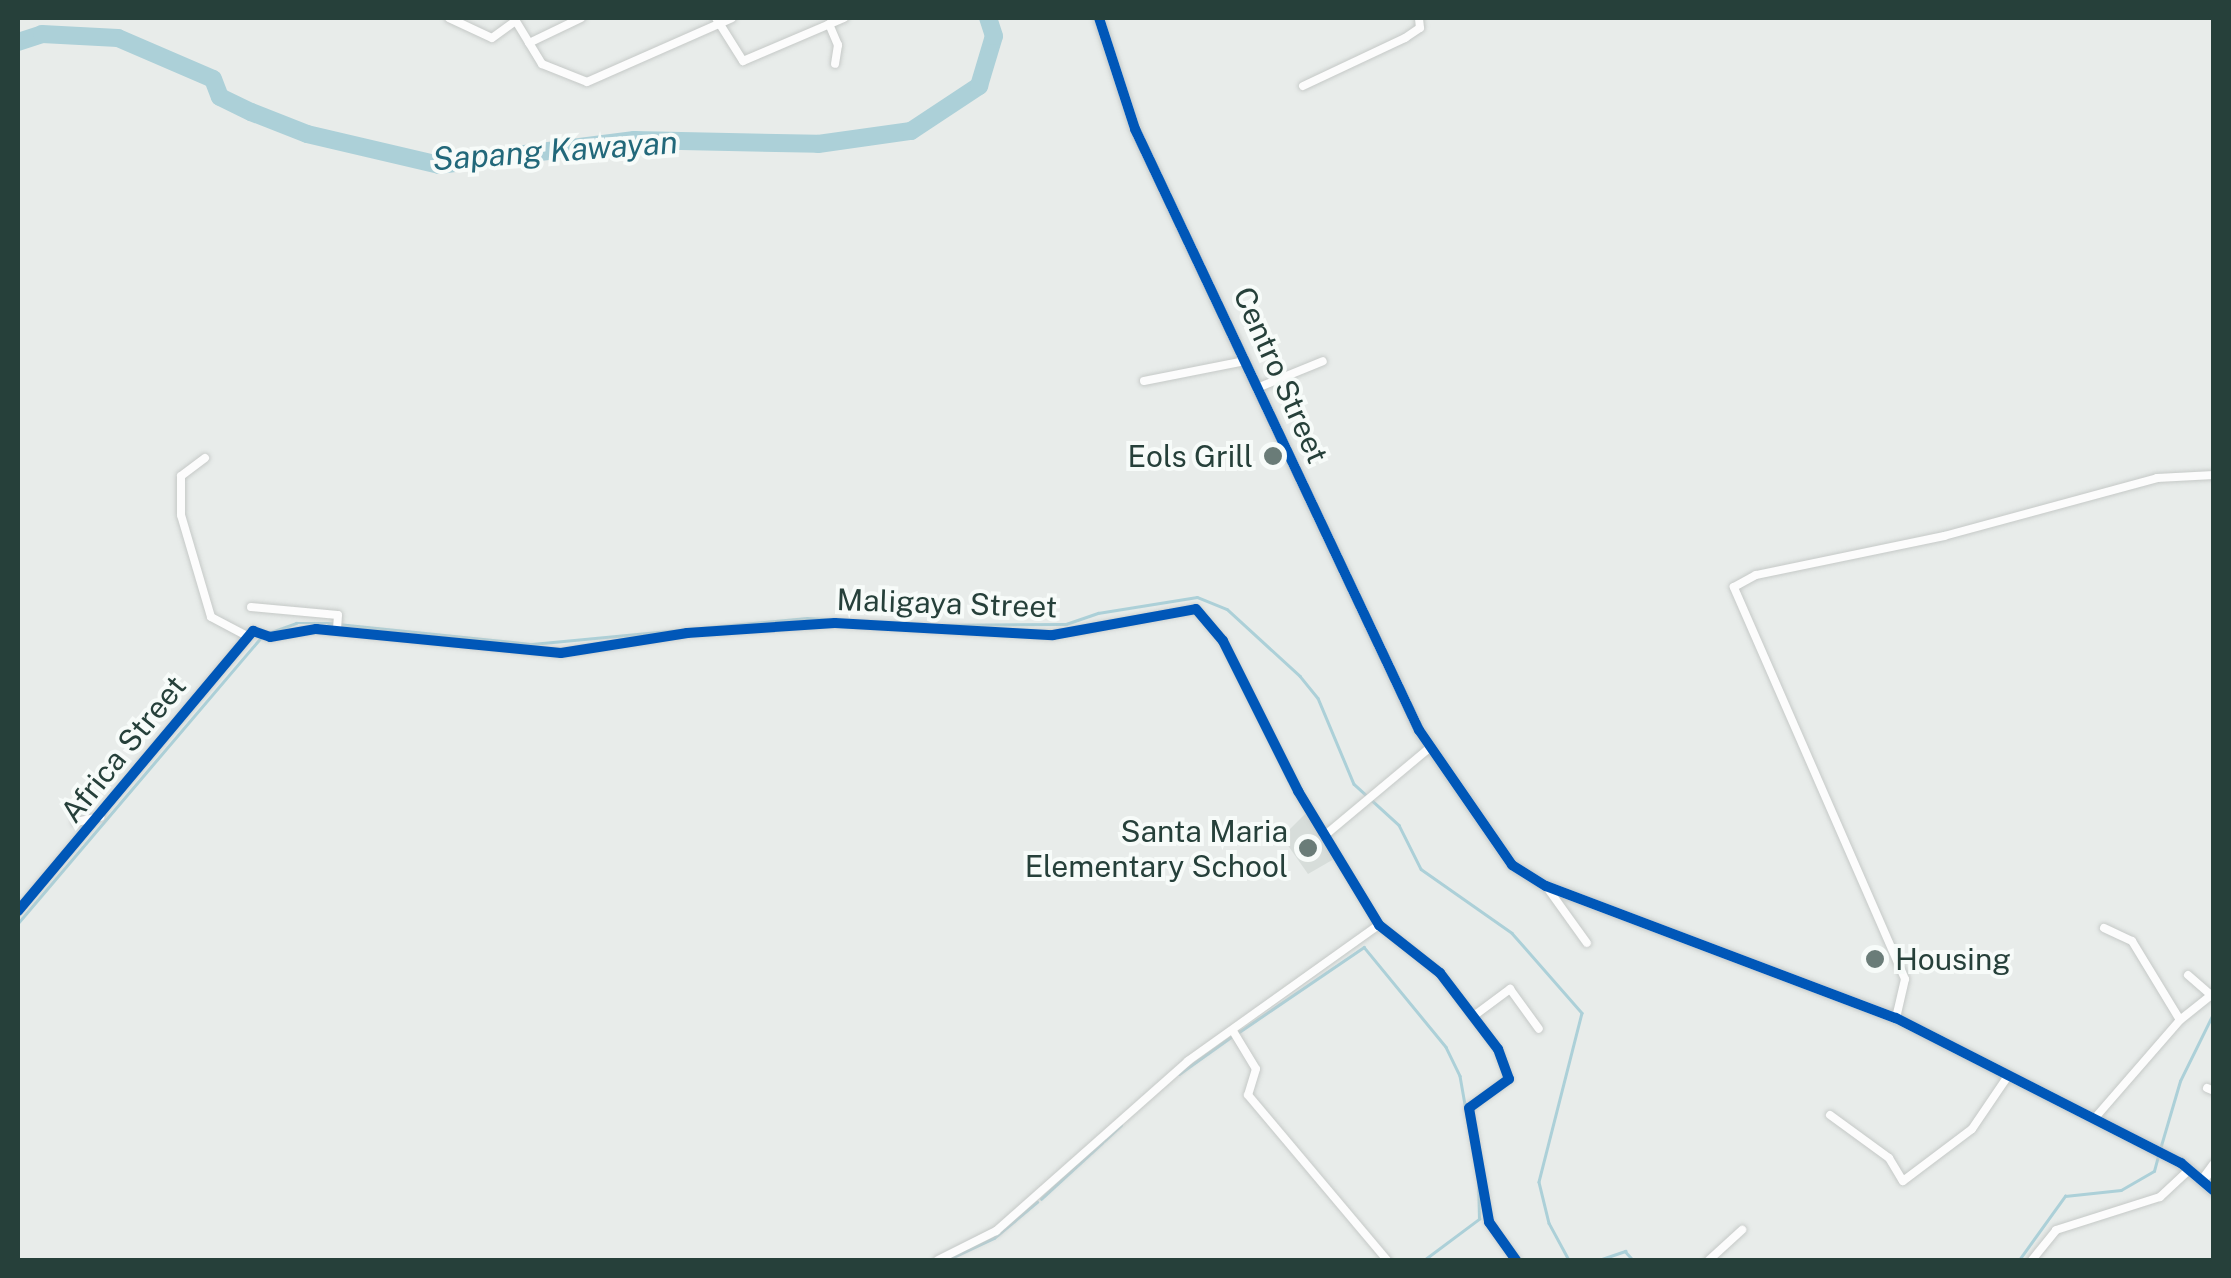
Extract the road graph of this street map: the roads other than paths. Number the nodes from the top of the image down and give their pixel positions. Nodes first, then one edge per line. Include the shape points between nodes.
1 (449, 18) edge
2 (581, 18) edge
3 (732, 18) edge
4 (844, 18) edge
5 (1100, 18) edge
6 (1419, 18) edge
7 (515, 19) edge
8 (718, 21) edge
9 (828, 24) junction
10 (530, 43) junction
11 (834, 64) dead end
12 (1303, 86) dead end
13 (1245, 361) junction
14 (1324, 361) dead end
15 (1144, 381) dead end
16 (1258, 388) junction
17 (205, 458) dead end
18 (2214, 475) edge
19 (251, 607) dead end
20 (338, 627) junction
21 (247, 636) junction
22 (1428, 749) junction
23 (100, 817) junction
24 (76, 822) dead end
25 (1324, 836) junction
26 (1546, 886) junction
27 (18, 911) edge
28 (1379, 925) junction
29 (2104, 928) dead end
30 (1588, 943) dead end
31 (2188, 975) dead end
32 (2212, 994) edge
33 (1475, 1015) junction
34 (1896, 1018) junction
35 (2180, 1020) junction
36 (1539, 1029) dead end
37 (1233, 1031) junction
38 (2008, 1076) junction
39 (1830, 1115) dead end
40 (2094, 1119) junction
41 (2214, 1165) edge
42 (2186, 1166) junction
43 (2202, 1180) junction
44 (2214, 1191) edge
45 (1742, 1230) dead end
46 (938, 1260) edge
47 (1388, 1260) edge
48 (1516, 1260) edge
49 (1709, 1260) edge
50 (2032, 1260) edge

1 - 7 street via 492,38
2 - 10 street
3 - 8 street
4 - 9 street
5 - 13 street, Centro Street via 1135,130
6 - 12 street via 1420,28 1405,38
7 - 10 street
8 - 9 street via 738,59
8 - 10 street via 587,82 542,64
9 - 11 street via 838,45
13 - 15 street
13 - 16 street, Centro Street
14 - 16 street
16 - 22 street, Centro Street
17 - 21 street via 181,476 181,514 211,617
18 - 34 street via 2157,478 1944,536 1756,575 1734,586 1905,979
19 - 20 street via 329,613
20 - 21 street, Maligaya Street
20 - 25 street, Maligaya Street via 561,653 687,632 835,623 1053,636 1196,609 1223,641
21 - 23 street, Africa Street
22 - 25 street
22 - 26 street, Centro Street via 1512,865
23 - 24 street
23 - 27 street, Africa Street
25 - 28 street, Maligaya Street
26 - 30 street
26 - 34 street, Centro Street
28 - 33 street via 1434,967
28 - 37 street
29 - 35 street via 2132,941
31 - 32 street
32 - 35 street
33 - 36 street via 1510,989
33 - 48 street via 1509,1076 1470,1108 1488,1222
34 - 38 street, Centro Street
35 - 40 street
37 - 46 street via 1154,1088 996,1232
37 - 47 street via 1256,1070 1248,1096
38 - 39 street via 1972,1129 1903,1181 1889,1158
38 - 40 street, Centro Street
40 - 42 street, Centro Street
41 - 43 street
42 - 43 street, Centro Street
42 - 50 street via 2160,1197 2056,1230
43 - 44 street, Centro Street
45 - 49 street

